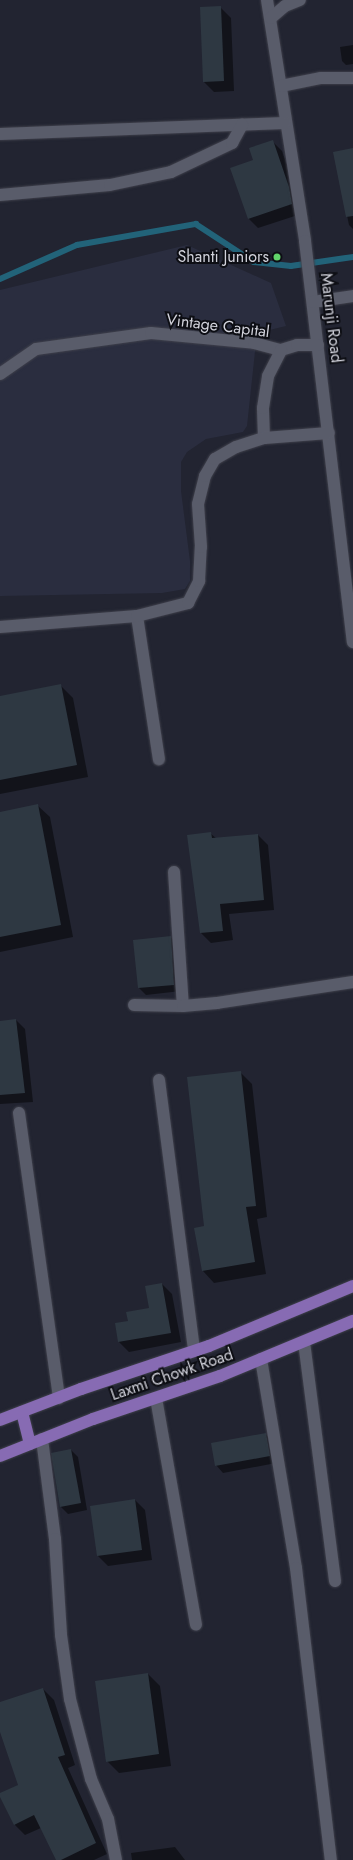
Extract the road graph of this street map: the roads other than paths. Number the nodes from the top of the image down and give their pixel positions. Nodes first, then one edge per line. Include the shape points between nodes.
1 (267, 0) edge
2 (300, 0) edge
3 (270, 18) junction
4 (353, 78) edge
5 (281, 86) junction
6 (285, 123) junction
7 (242, 125) junction
8 (0, 134) edge
9 (0, 195) edge
10 (353, 296) edge
11 (312, 302) junction
12 (318, 345) junction
13 (281, 350) junction
14 (0, 374) edge
15 (329, 433) junction
16 (264, 438) junction
17 (137, 616) junction
18 (0, 627) edge
19 (353, 642) edge
20 (159, 759) dead end
21 (174, 872) dead end
22 (353, 982) edge
23 (134, 1005) dead end
24 (183, 1006) junction
25 (159, 1080) dead end
26 (19, 1113) dead end
27 (353, 1286) edge
28 (353, 1321) edge
29 (304, 1342) junction
30 (194, 1351) junction
31 (261, 1359) junction
32 (60, 1398) junction
33 (156, 1398) junction
34 (22, 1412) junction
35 (0, 1420) edge
36 (36, 1442) junction
37 (0, 1456) edge
38 (335, 1581) dead end
39 (196, 1624) dead end
40 (116, 1860) edge
41 (331, 1860) edge

1 - 3 street, Marunji Road
2 - 3 street via 285,6
3 - 5 street, Marunji Road
4 - 5 street via 321,78
5 - 6 street, Marunji Road
6 - 7 street
6 - 11 street, Marunji Road via 305,241
7 - 8 street
7 - 9 street via 232,143 171,172 110,185
10 - 11 street
11 - 12 street, Marunji Road
12 - 13 street, Vintage Capital via 297,345
12 - 15 street, Marunji Road
13 - 14 street, Vintage Capital via 254,343 151,334 36,349
13 - 16 street, Vintage Capital via 268,376 263,408
15 - 16 street
15 - 19 street, Marunji Road
16 - 17 street via 236,447 215,459 205,476 198,504 201,547 198,582 188,603
17 - 18 street
17 - 20 street
21 - 24 street
22 - 24 street
23 - 24 street
25 - 30 street
26 - 32 street
27 - 30 main road, Laxmi Chowk Road
28 - 29 main road, Laxmi Chowk Road
29 - 31 main road, Laxmi Chowk Road
29 - 38 street
30 - 32 main road, Laxmi Chowk Road
31 - 33 main road, Laxmi Chowk Road
31 - 41 street via 296,1568
32 - 34 main road, Laxmi Chowk Road
33 - 36 main road, Laxmi Chowk Road
33 - 39 street
34 - 35 main road, Laxmi Chowk Road
34 - 36 main road
36 - 37 main road, Laxmi Chowk Road
36 - 40 street via 55,1539 61,1635 70,1699 91,1779 108,1819

